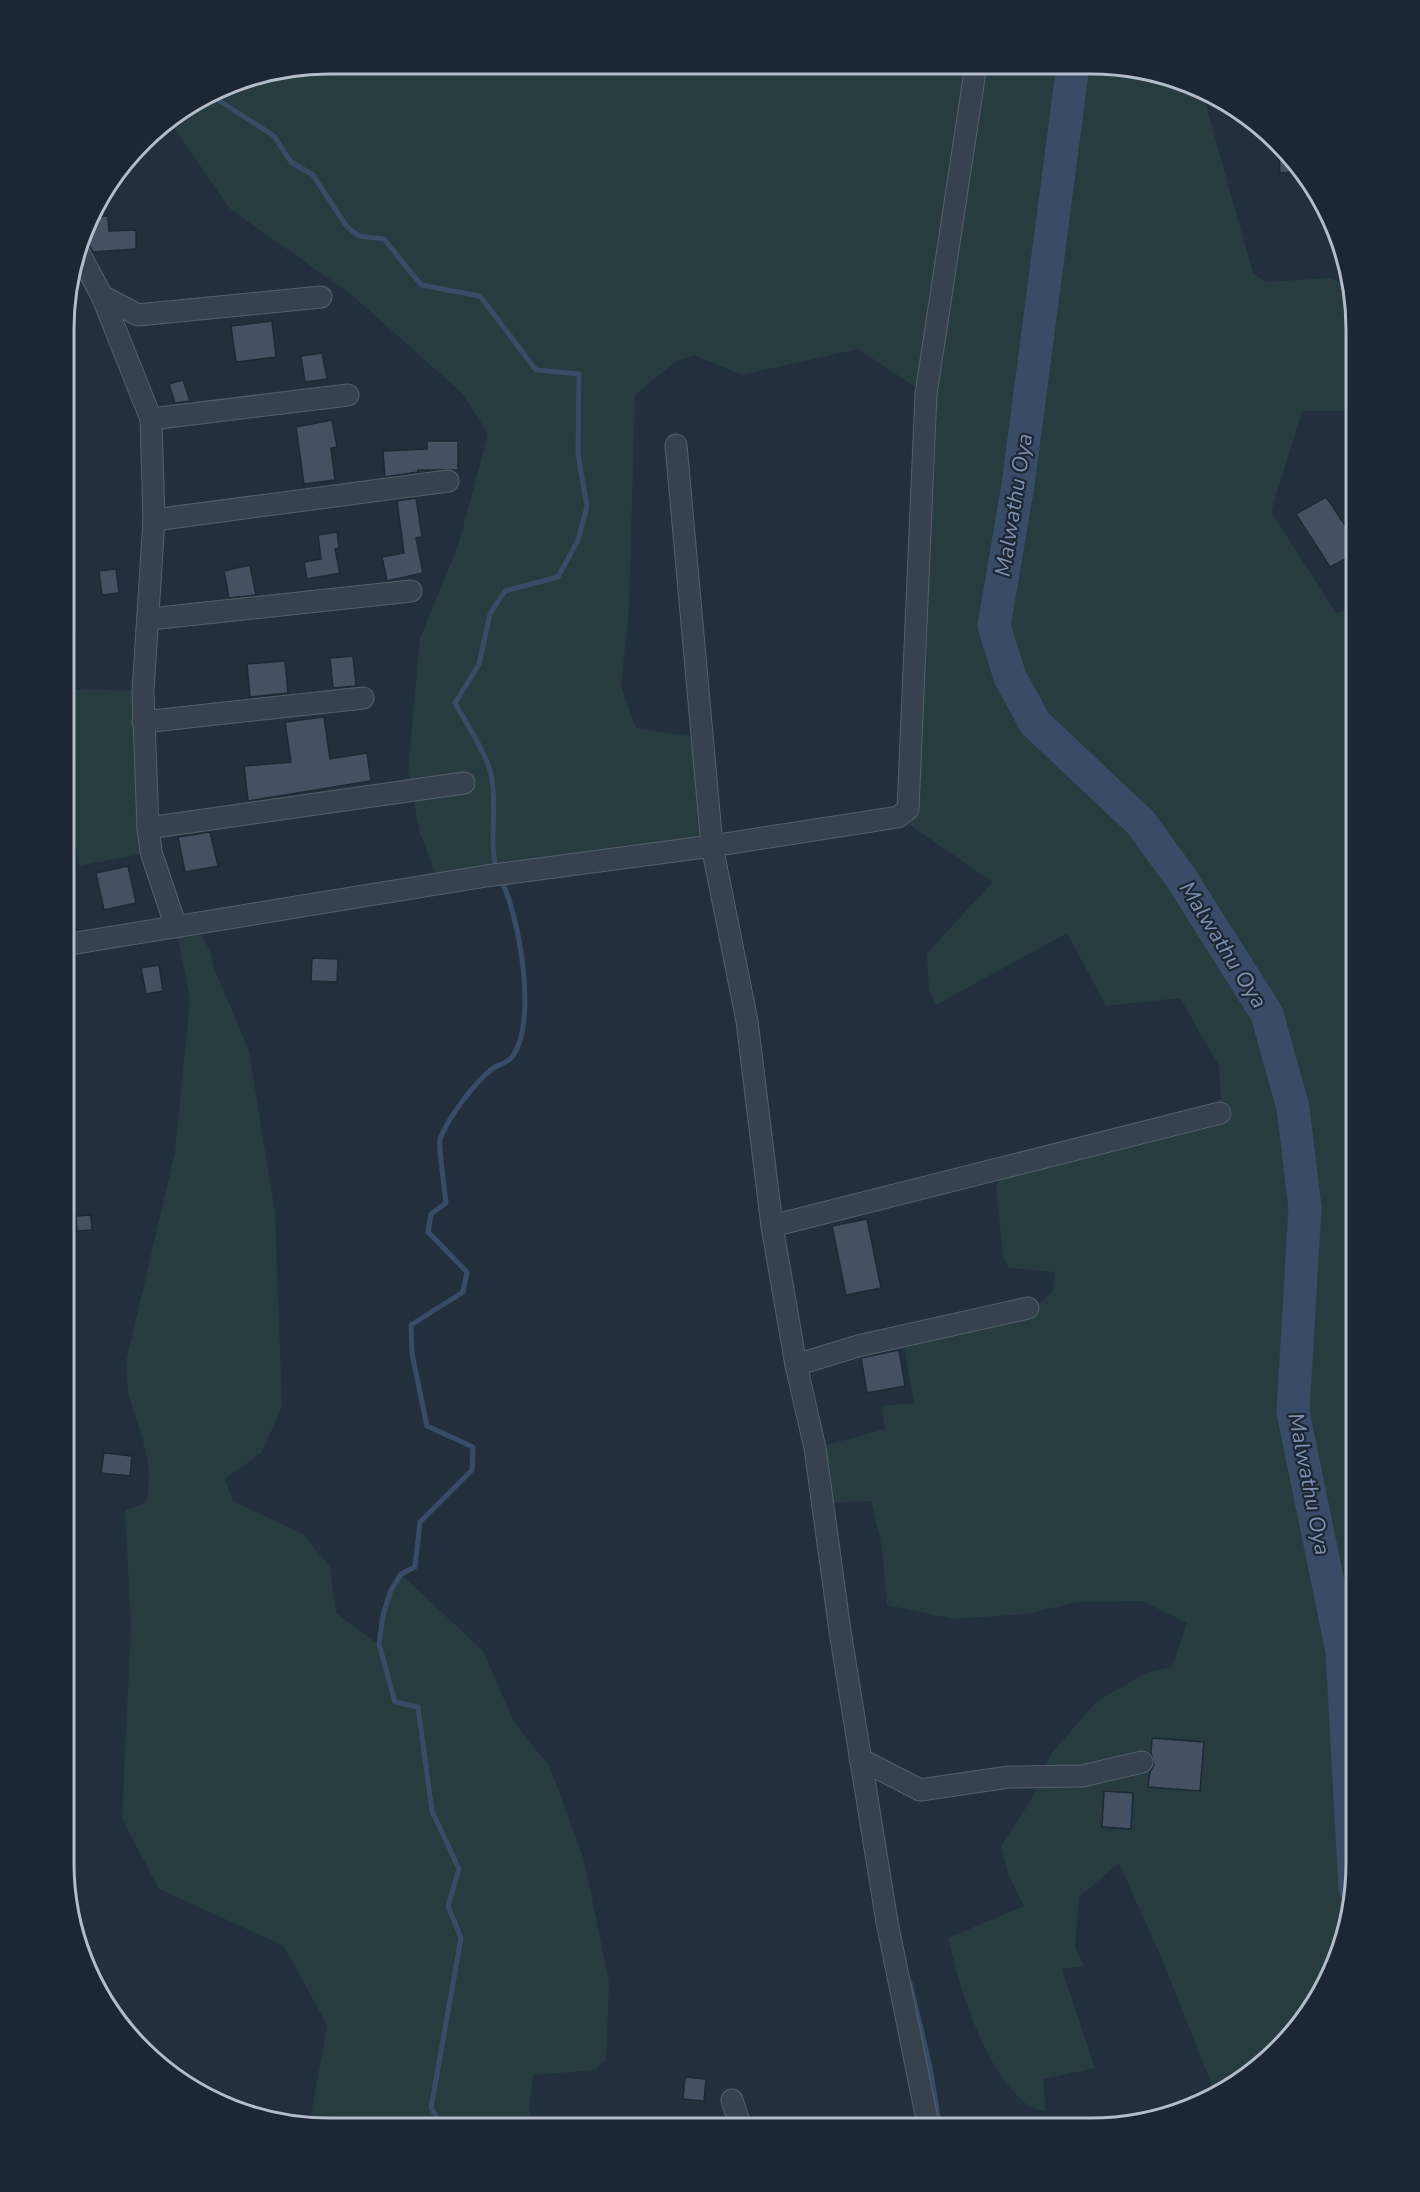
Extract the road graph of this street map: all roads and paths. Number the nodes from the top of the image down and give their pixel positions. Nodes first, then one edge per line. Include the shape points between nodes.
1 (974, 74) edge
2 (83, 260) edge
3 (102, 296) junction
4 (321, 297) dead end
5 (348, 395) dead end
6 (151, 419) junction
7 (676, 445) dead end
8 (448, 481) dead end
9 (154, 520) junction
10 (411, 591) dead end
11 (150, 619) junction
12 (363, 698) dead end
13 (143, 722) junction
14 (464, 783) dead end
15 (148, 828) junction
16 (712, 846) junction
17 (176, 927) junction
18 (74, 943) edge
19 (1220, 1113) dead end
20 (772, 1226) junction
21 (1028, 1308) dead end
22 (796, 1365) junction
23 (860, 1759) junction
24 (1142, 1762) dead end
25 (732, 2100) dead end
26 (738, 2118) edge
27 (923, 2118) edge

1 - 16 street via 926,394 908,809 898,817
2 - 3 street
3 - 4 street via 138,315
3 - 6 street
5 - 6 street
6 - 9 street
7 - 16 street
8 - 9 street
9 - 11 street
10 - 11 street
11 - 13 street
12 - 13 street
13 - 15 street
14 - 15 street
15 - 17 street
16 - 17 street via 486,876
16 - 20 street via 747,1021
17 - 18 street
19 - 20 street
20 - 22 street
21 - 22 street via 858,1346
22 - 23 street via 815,1448
23 - 24 street via 920,1790 1009,1777 1082,1776
23 - 27 street
25 - 26 street

